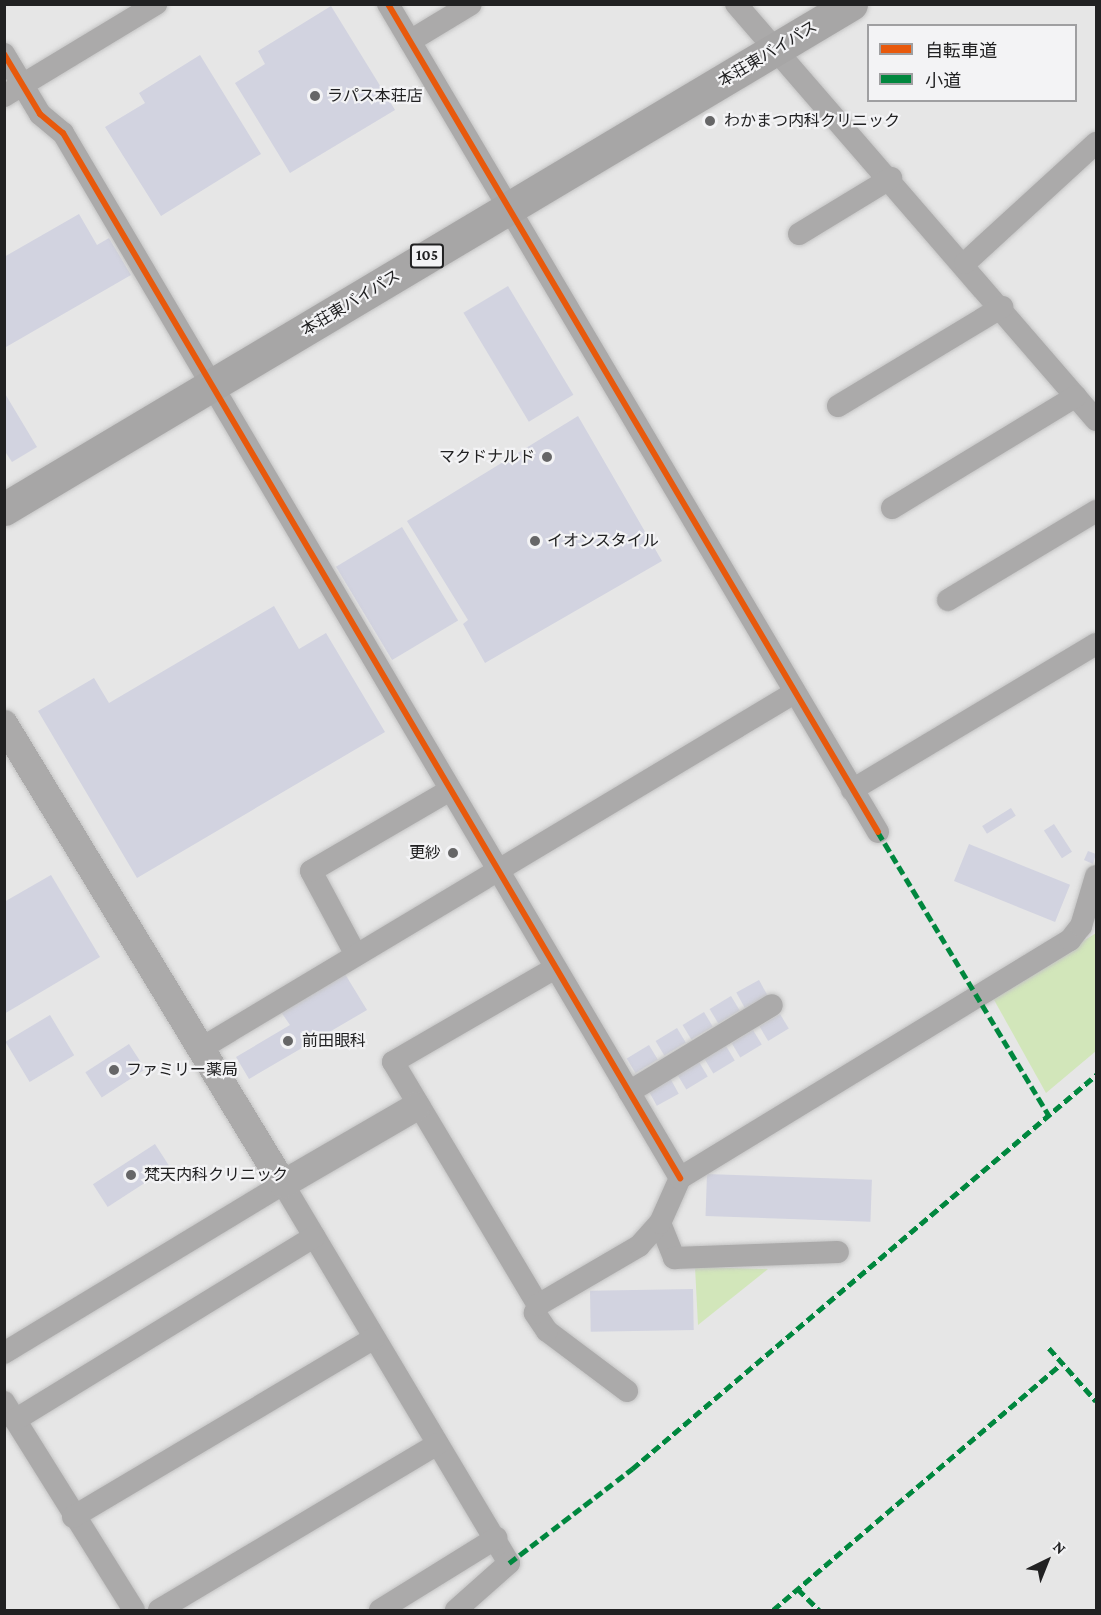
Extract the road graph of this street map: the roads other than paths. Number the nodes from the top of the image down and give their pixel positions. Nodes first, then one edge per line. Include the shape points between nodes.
1 (156, 4) edge
2 (388, 4) edge
3 (471, 4) edge
4 (736, 4) edge
5 (850, 4) edge
6 (410, 41) junction
7 (776, 50) junction
8 (4, 54) edge
9 (14, 91) edge
10 (1096, 143) edge
11 (891, 178) junction
12 (509, 207) junction
13 (799, 234) dead end
14 (965, 263) junction
15 (1002, 307) junction
16 (213, 387) junction
17 (1076, 396) junction
18 (838, 406) dead end
19 (1096, 420) edge
20 (892, 508) dead end
21 (4, 509) edge
22 (1096, 511) edge
23 (948, 600) dead end
24 (1096, 644) edge
25 (794, 693) junction
26 (4, 724) edge
27 (450, 790) junction
28 (852, 790) junction
29 (878, 832) dead end
30 (500, 870) junction
31 (1096, 876) edge
32 (356, 955) junction
33 (555, 968) junction
34 (772, 1005) dead end
35 (200, 1049) junction
36 (629, 1092) junction
37 (416, 1107) junction
38 (680, 1178) junction
39 (283, 1185) junction
40 (660, 1223) junction
41 (314, 1237) junction
42 (838, 1252) dead end
43 (538, 1305) junction
44 (374, 1338) junction
45 (4, 1353) edge
46 (627, 1391) dead end
47 (10, 1411) edge
48 (437, 1444) junction
49 (73, 1517) junction
50 (496, 1538) junction
51 (134, 1611) edge
52 (159, 1611) edge
53 (380, 1611) edge
54 (456, 1611) edge

1 - 9 street
2 - 6 street
3 - 6 street
4 - 7 street
5 - 7 highway, 本荘東バイパス / 105
6 - 12 street
7 - 11 street
7 - 12 highway, 本荘東バイパス / 105
8 - 9 street
9 - 16 street via 63,133
10 - 14 street
11 - 13 street
11 - 14 street
12 - 16 highway, 本荘東バイパス / 105
12 - 25 street
14 - 15 street
15 - 17 street
15 - 18 street
16 - 21 highway, 本荘東バイパス / 105
16 - 27 street
17 - 19 street
17 - 20 street
22 - 23 street
24 - 28 street
25 - 28 street
25 - 30 street
26 - 35 street
27 - 30 street
27 - 32 street via 311,871
28 - 29 street
30 - 32 street
30 - 33 street
31 - 38 street via 1081,926 1070,940
32 - 35 street
33 - 36 street
33 - 37 street via 393,1062
34 - 36 street
35 - 39 street
36 - 38 street
37 - 39 street
37 - 43 street
38 - 40 street
39 - 41 street
39 - 45 street
40 - 42 street via 674,1258
40 - 43 street via 639,1246
41 - 44 street
41 - 47 street
43 - 46 street via 535,1312 547,1331
44 - 48 street
44 - 49 street
47 - 49 street
48 - 50 street
48 - 52 street
49 - 51 street
50 - 53 street
50 - 54 street via 509,1563

